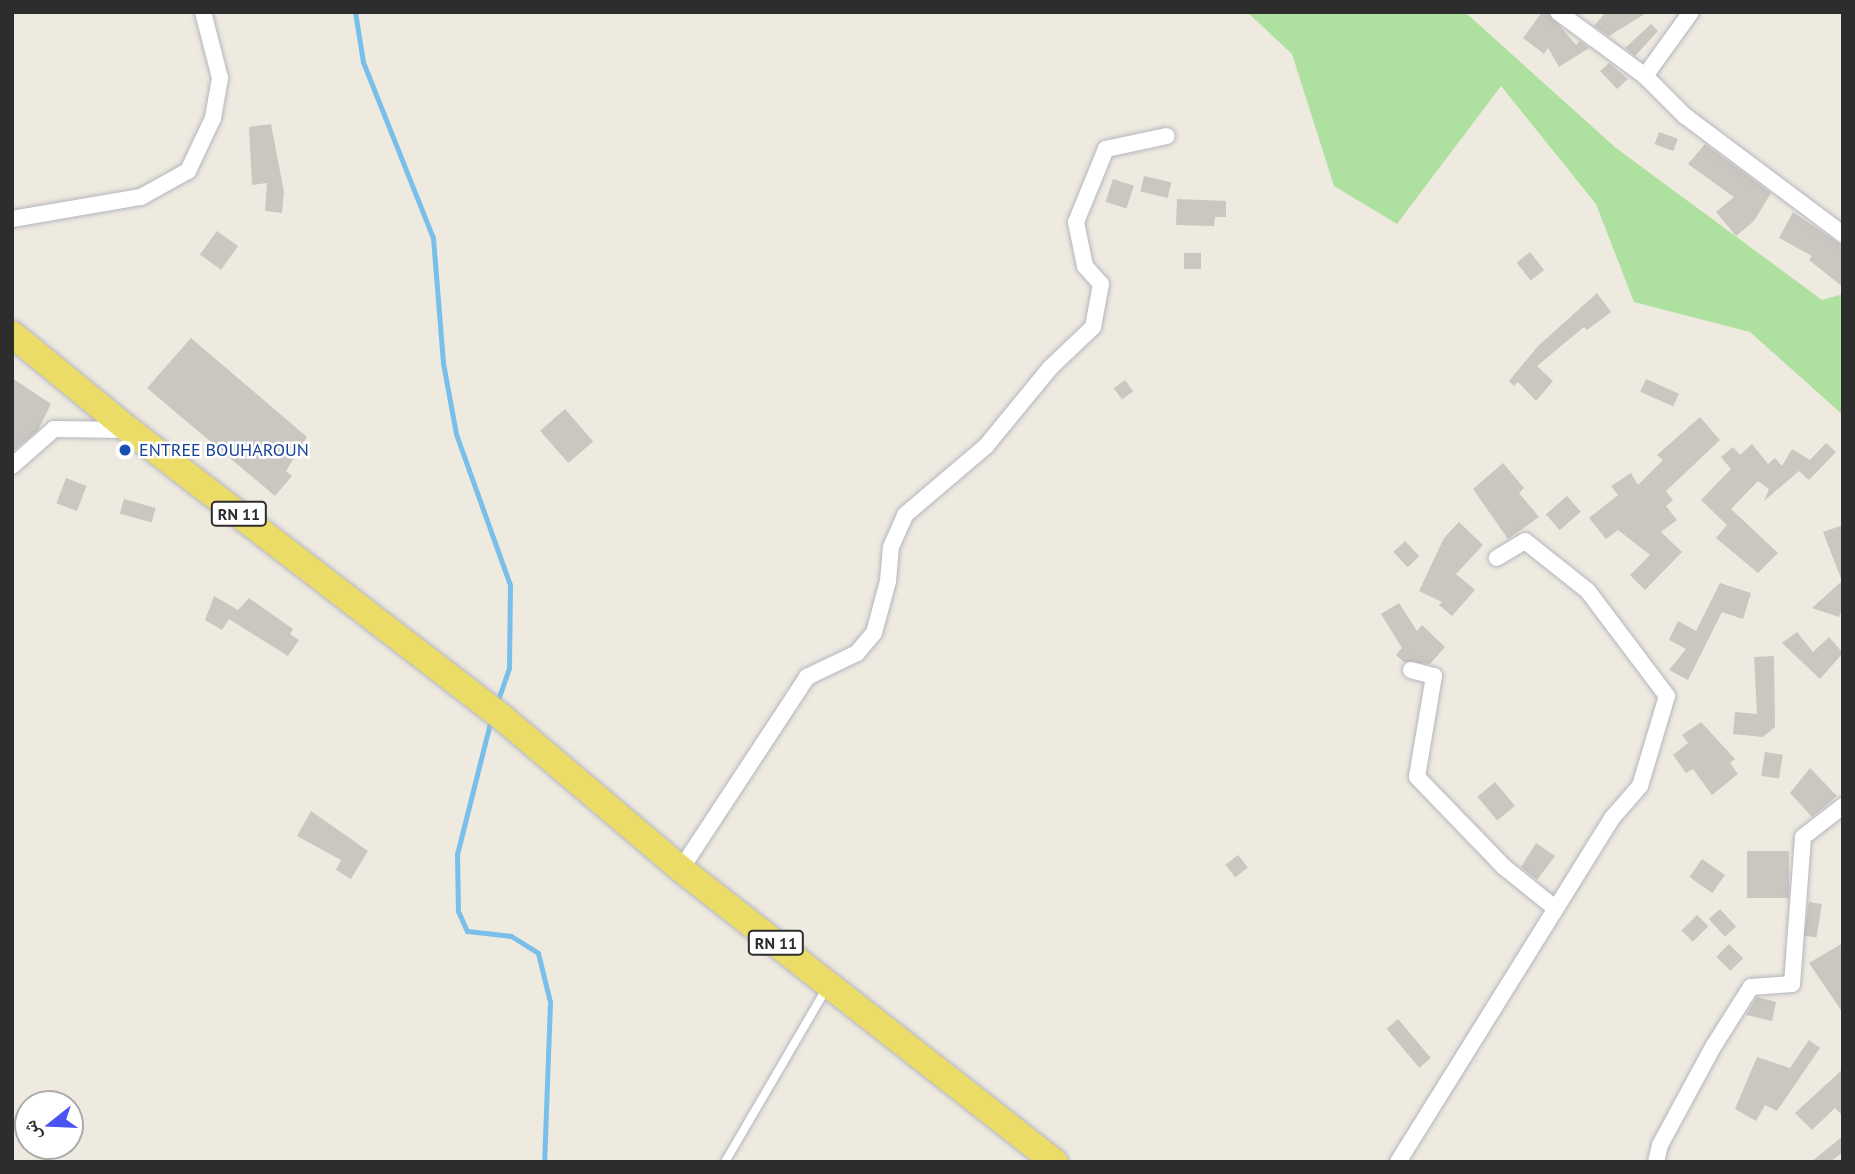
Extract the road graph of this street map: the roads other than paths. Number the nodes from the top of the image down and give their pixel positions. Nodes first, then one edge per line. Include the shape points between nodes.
1 (202, 12) edge
2 (1558, 12) edge
3 (1691, 12) edge
4 (1645, 76) junction
5 (1167, 136) dead end
6 (12, 219) edge
7 (1843, 234) edge
8 (12, 334) edge
9 (129, 430) junction
10 (12, 466) edge
11 (1497, 558) dead end
12 (1411, 670) dead end
13 (1843, 806) edge
14 (681, 869) junction
15 (1555, 908) junction
16 (829, 984) junction
17 (725, 1162) edge
18 (1055, 1162) edge
19 (1398, 1162) edge
20 (1656, 1162) edge

1 - 6 street via 220,78 213,118 188,171 141,197
2 - 4 street
3 - 4 street
4 - 7 street via 1685,116
5 - 14 street via 1106,149 1076,222 1085,266 1101,284 1093,327 1051,367 986,446 905,515 891,547 874,633 857,653 807,677
8 - 9 main road, RN 11
9 - 10 street via 54,429
9 - 14 main road, RN 11 via 503,718
11 - 15 street via 1525,541 1588,591 1667,696 1640,786 1613,817
12 - 15 street via 1434,676 1417,777 1504,867
13 - 20 street via 1803,837 1792,984 1751,987 1706,1059 1660,1145
14 - 16 main road, RN 11
15 - 19 street
16 - 17 lane
16 - 18 main road, RN 11

